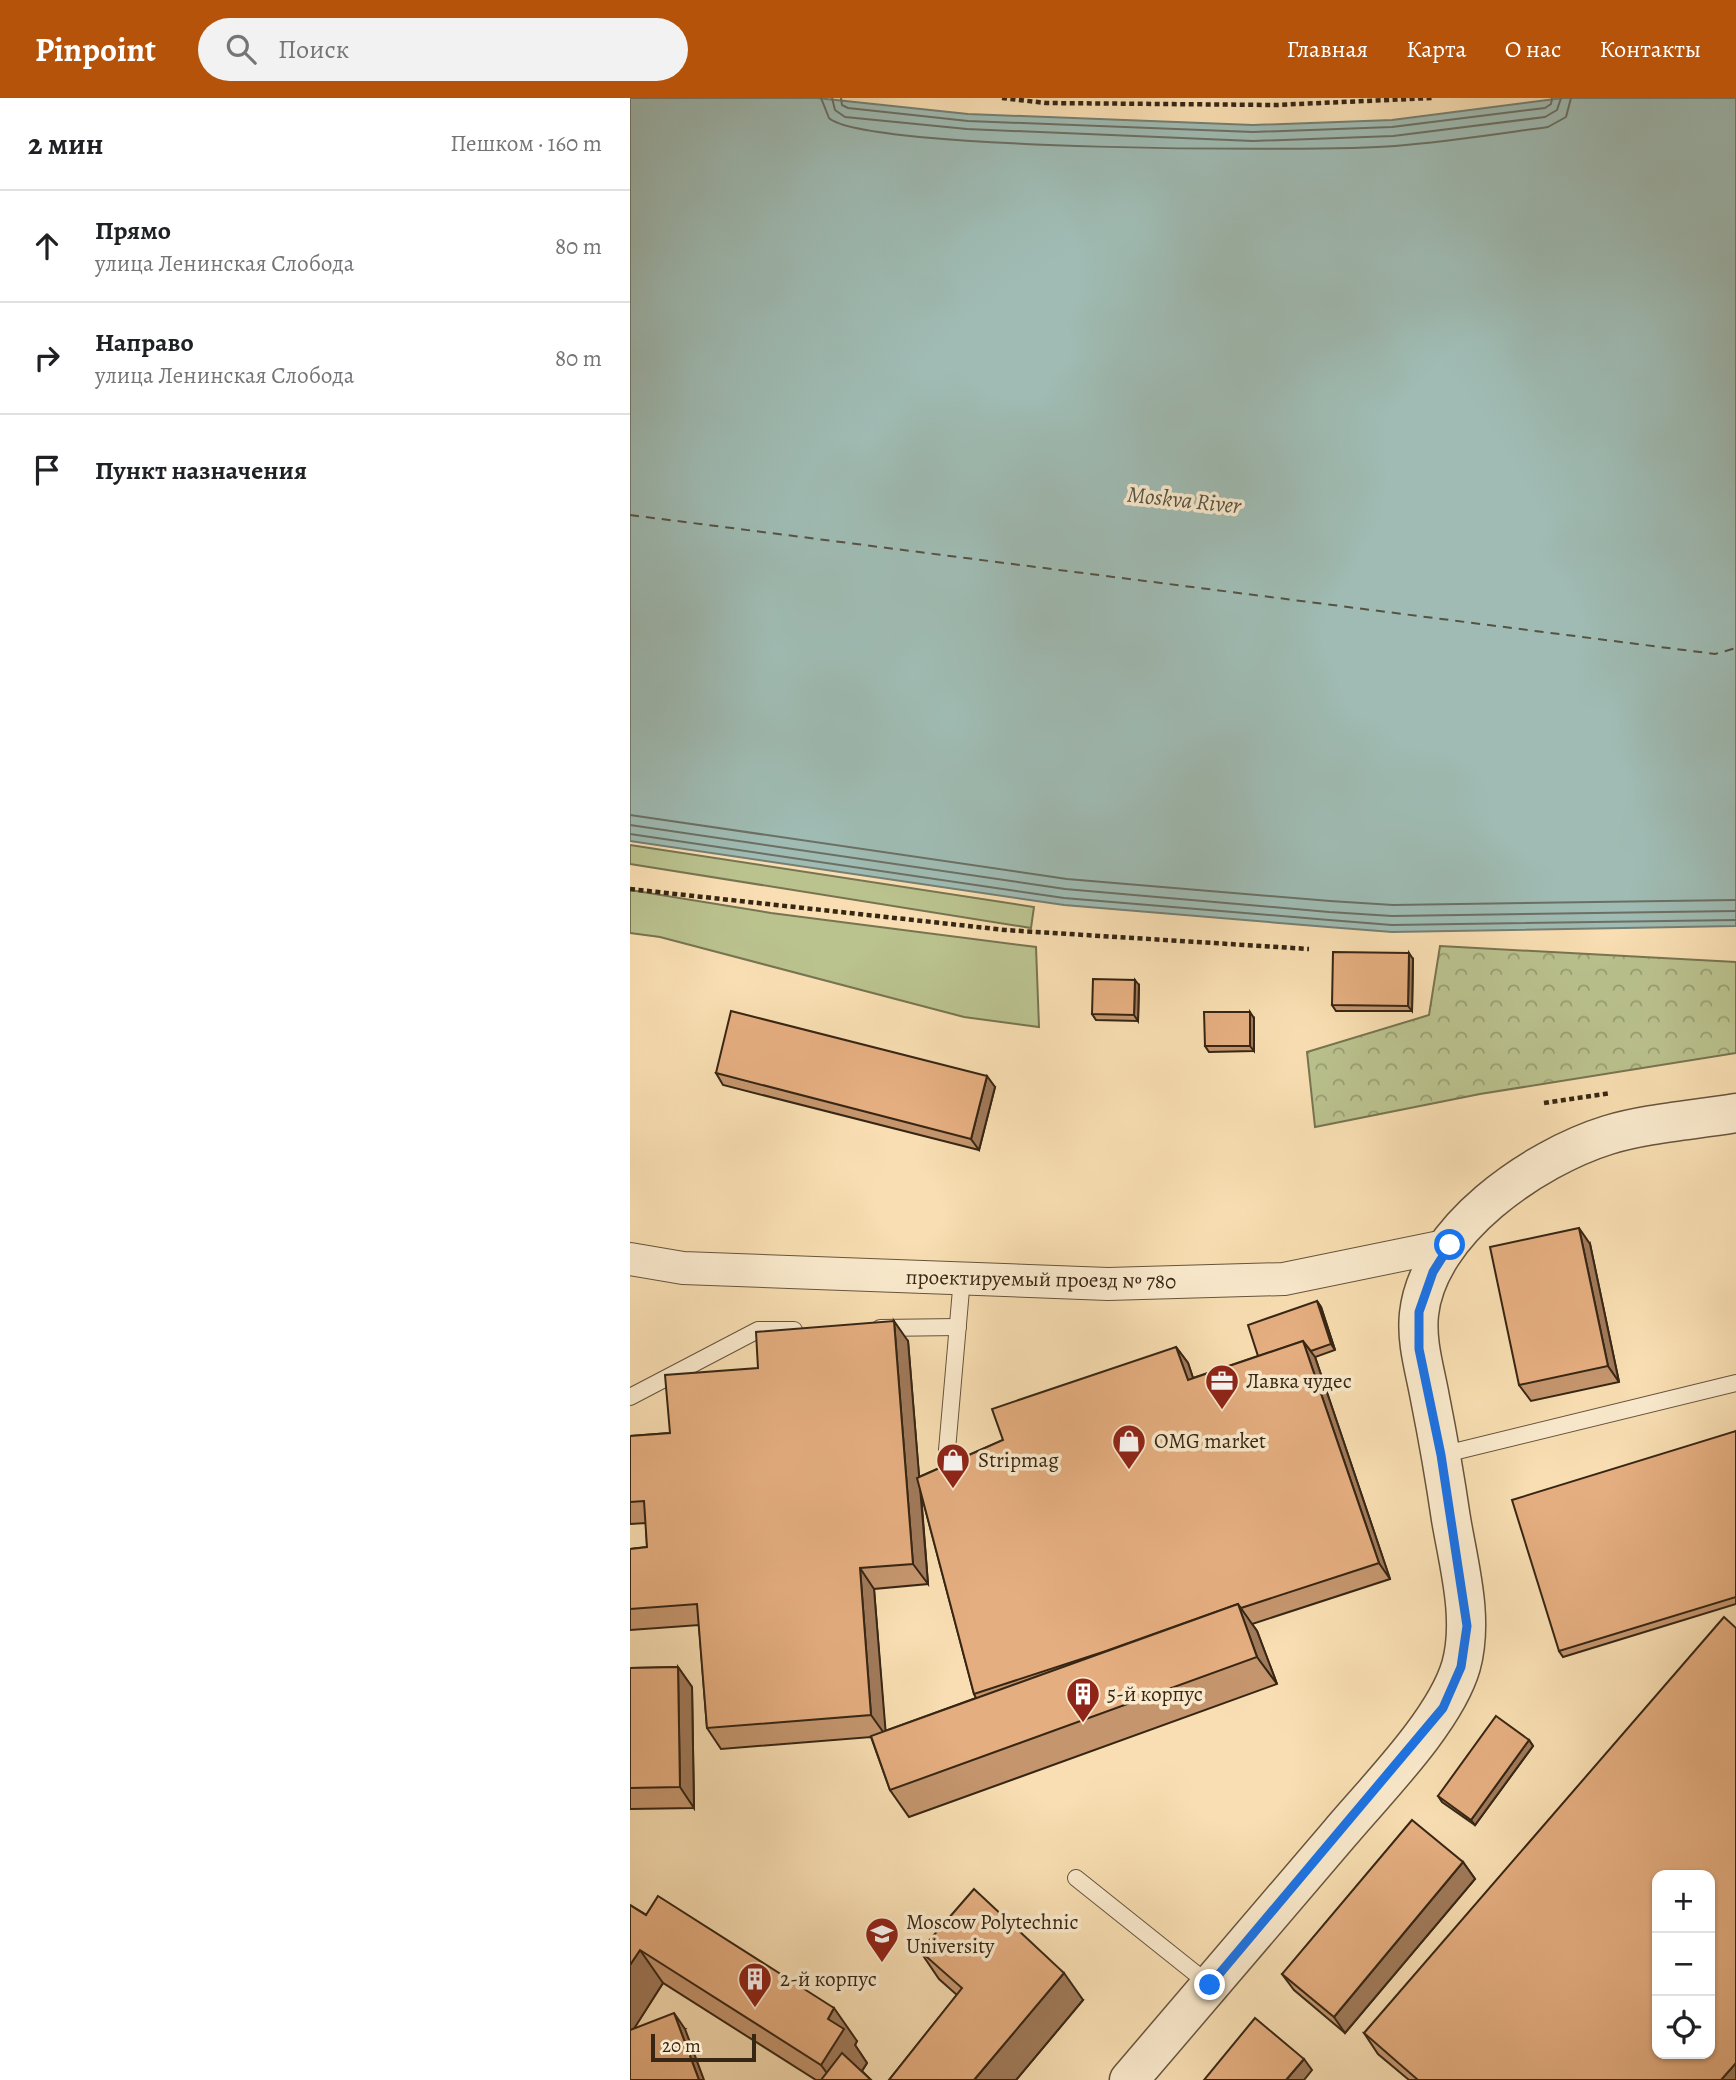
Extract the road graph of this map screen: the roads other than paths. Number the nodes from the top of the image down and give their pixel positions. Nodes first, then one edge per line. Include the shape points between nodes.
1 (1736, 1113) edge
2 (1450, 1245) junction
3 (630, 1259) edge
4 (962, 1278) junction
5 (958, 1327) junction
6 (864, 1328) edge
7 (811, 1329) edge
8 (1736, 1383) edge
9 (630, 1397) edge
10 (947, 1450) dead end
11 (1441, 1455) junction
12 (1076, 1878) dead end
13 (1210, 1985) junction
14 (1129, 2080) edge

1 - 2 street via 1610,1134 1569,1150 1504,1190 1474,1215
2 - 4 street, проектируемый проезд № 780 via 1284,1279 1108,1284
2 - 11 street via 1433,1272 1419,1312 1419,1349
3 - 4 street, проектируемый проезд № 780 via 683,1268
4 - 5 lane
5 - 6 lane
5 - 10 lane
7 - 9 lane via 758,1331
8 - 11 lane
11 - 13 street via 1467,1626 1461,1667 1443,1708
12 - 13 lane
13 - 14 street

